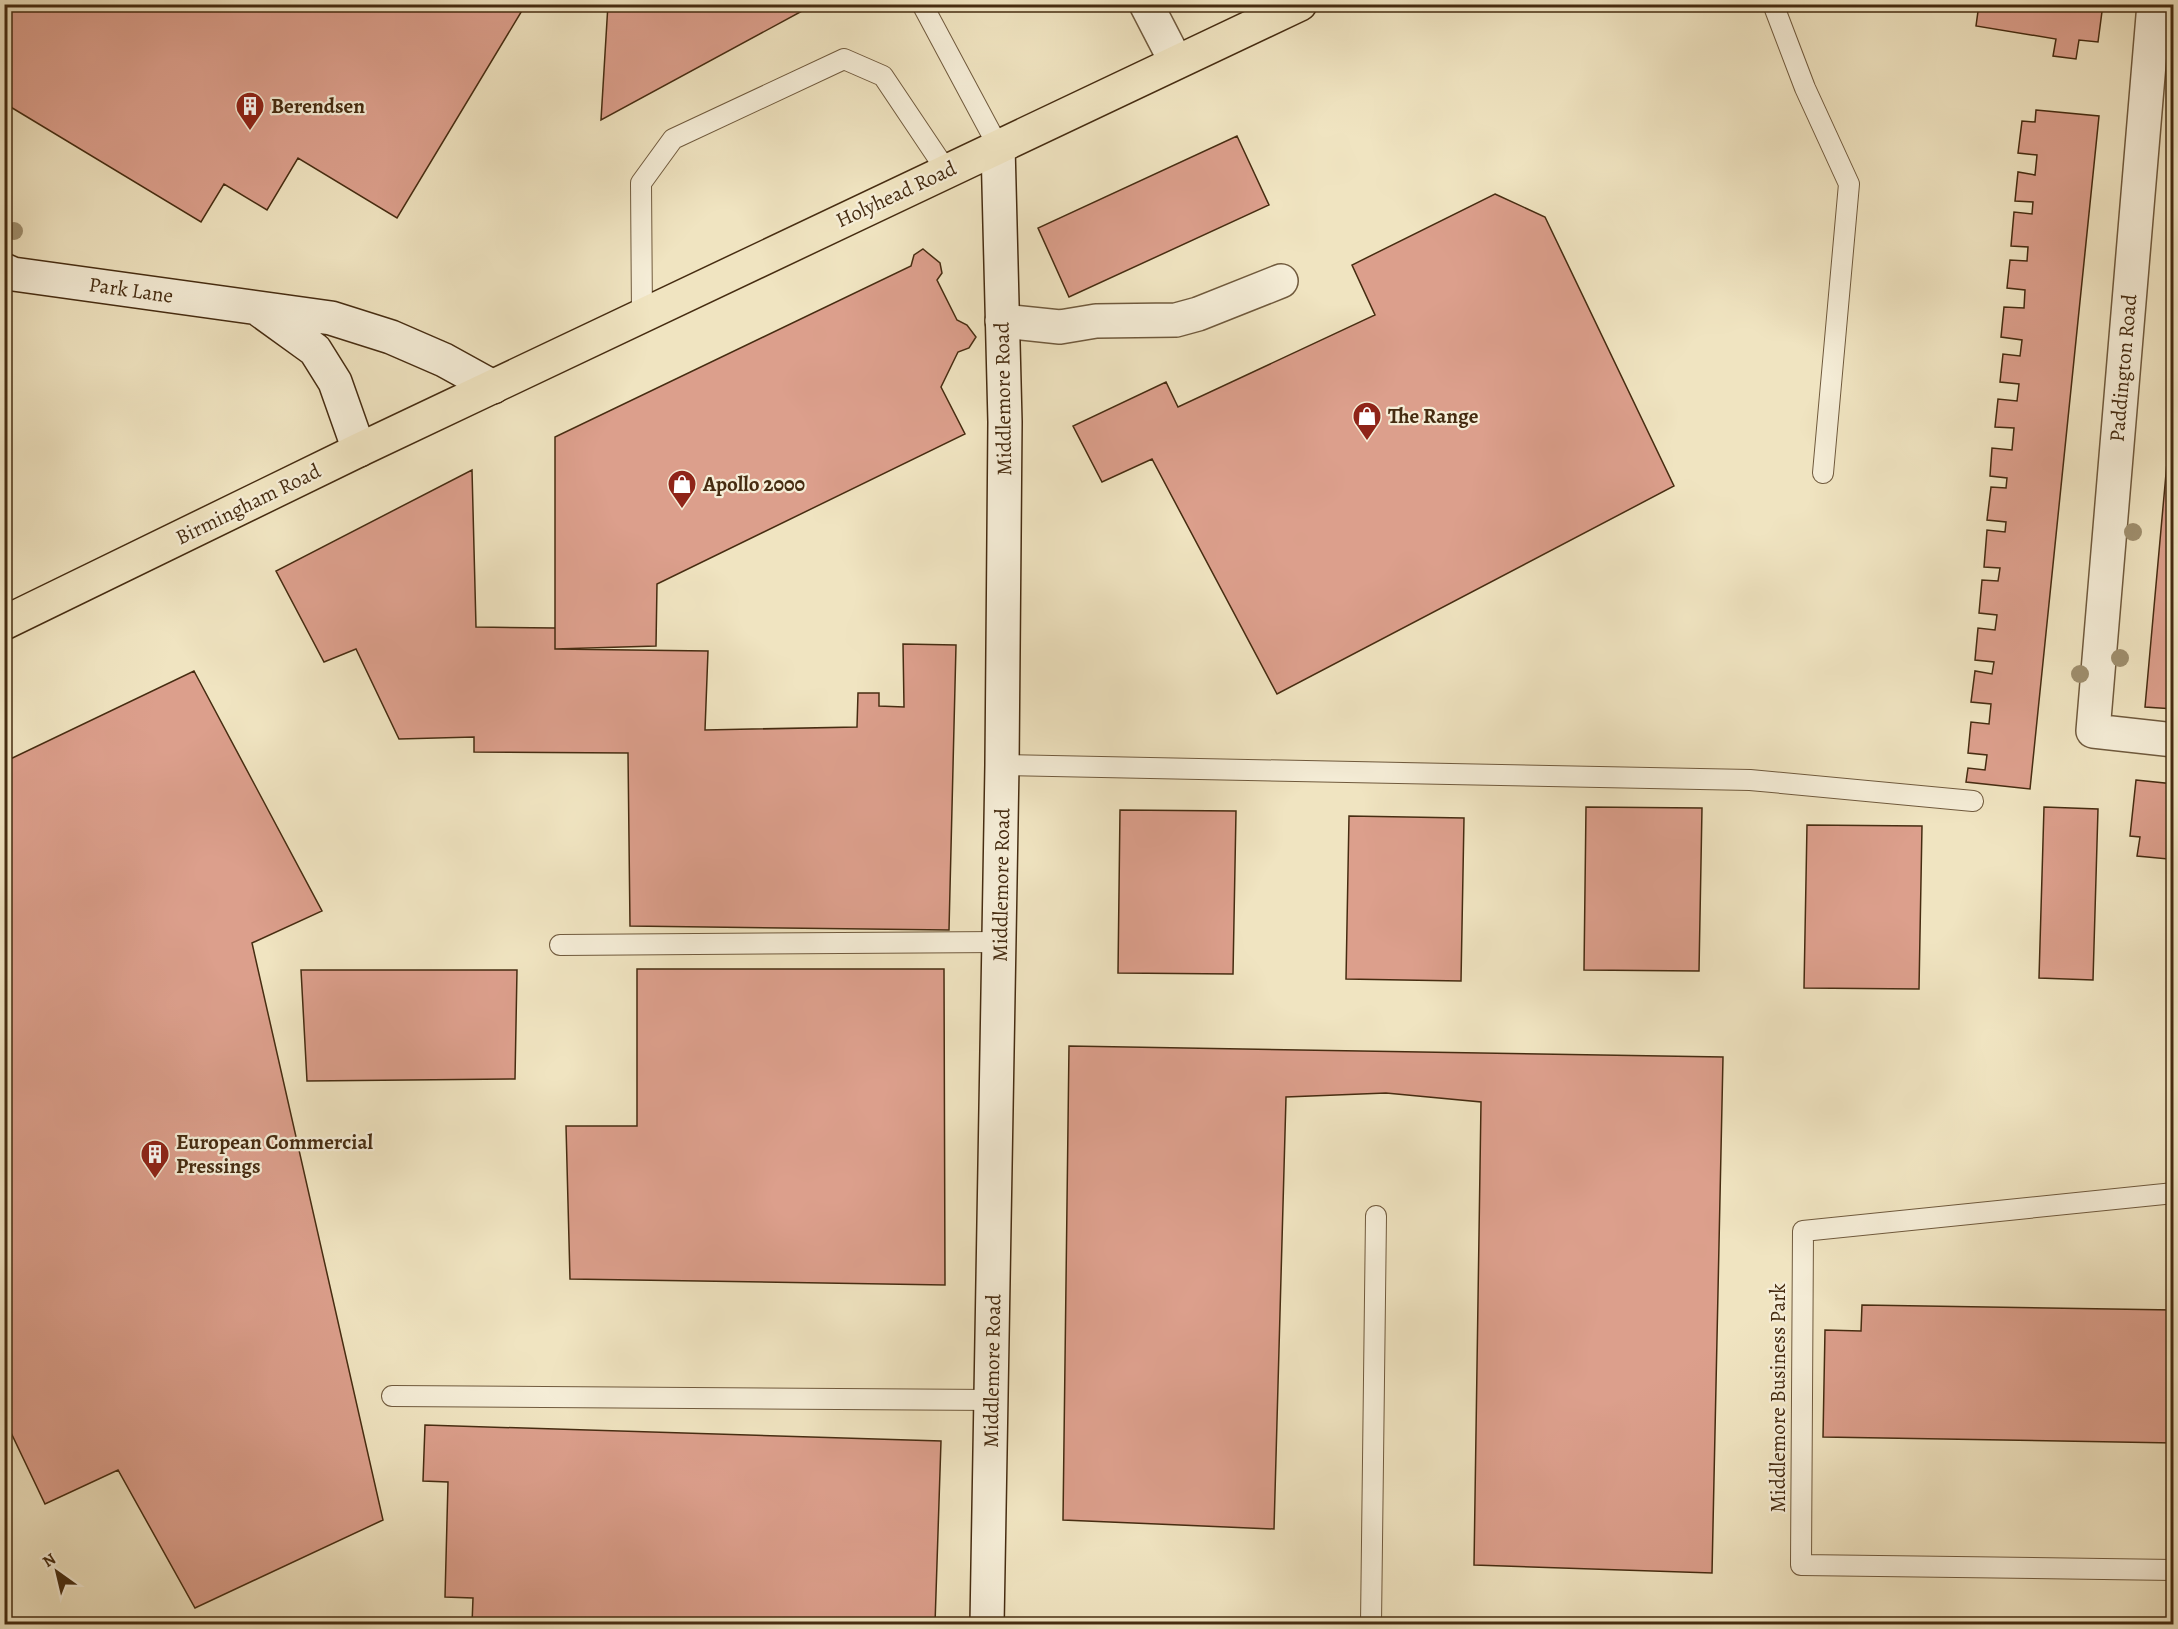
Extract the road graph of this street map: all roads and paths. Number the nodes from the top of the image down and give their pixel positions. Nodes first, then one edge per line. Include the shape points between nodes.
1 (922, 4) edge
2 (1146, 4) edge
3 (1300, 4) edge
4 (1773, 4) edge
5 (2154, 4) edge
6 (1176, 62) junction
7 (998, 146) junction
8 (946, 170) junction
9 (4, 270) edge
10 (1281, 281) dead end
11 (257, 308) junction
12 (642, 316) junction
13 (1002, 321) junction
14 (493, 387) junction
15 (359, 450) junction
16 (1823, 473) dead end
17 (4, 624) edge
18 (2174, 740) edge
19 (1002, 765) junction
20 (1973, 801) dead end
21 (1000, 942) junction
22 (560, 945) dead end
23 (2174, 1193) edge
24 (1376, 1216) dead end
25 (392, 1396) dead end
26 (992, 1400) junction
27 (2174, 1570) edge
28 (987, 1624) edge
29 (1371, 1624) edge

1 - 7 lane
2 - 6 street
3 - 6 highway, Holyhead Road
4 - 16 lane via 1805,88 1849,184
5 - 18 street, Paddington Road via 2093,731
6 - 7 highway, Holyhead Road
7 - 8 highway, Holyhead Road
7 - 13 street, Middlemore Road
8 - 12 highway, Holyhead Road
8 - 12 lane via 883,76 844,59 673,140 642,183
9 - 11 street, Park Lane
10 - 13 street via 1176,320 1096,321 1060,327
11 - 14 street, Park Lane via 330,318 391,337
11 - 15 street, Park Lane via 315,350 335,382
12 - 14 highway, Holyhead Road
13 - 19 street, Middlemore Road
14 - 15 highway, Birmingham Road
15 - 17 highway, Birmingham Road
19 - 20 lane via 1750,780
19 - 21 street, Middlemore Road
21 - 22 lane
21 - 26 street, Middlemore Road
23 - 27 lane, Middlemore Business Park via 1803,1231 1801,1565
24 - 29 lane
25 - 26 lane
26 - 28 street, Middlemore Road

